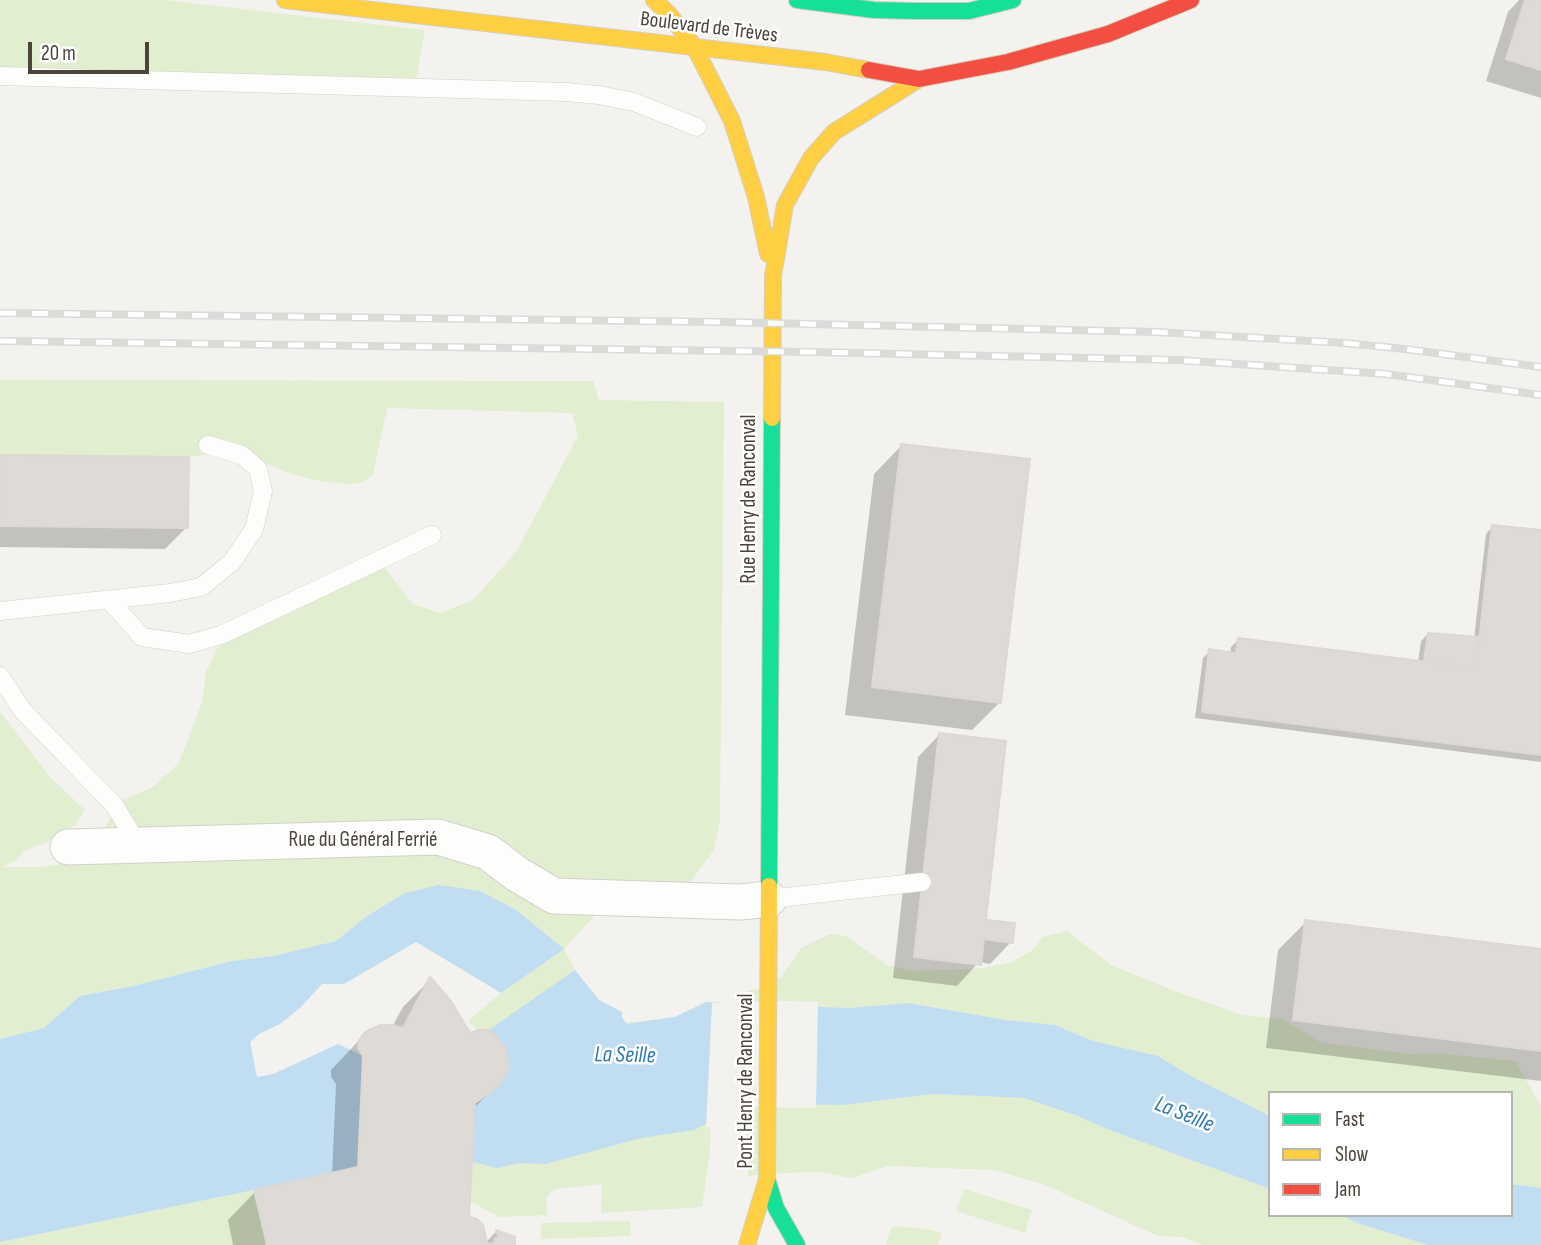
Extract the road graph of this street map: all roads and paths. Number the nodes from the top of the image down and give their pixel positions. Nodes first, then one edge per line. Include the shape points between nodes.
1 (285, 0) edge
2 (654, 0) edge
3 (797, 0) edge
4 (1013, 0) edge
5 (1191, 0) edge
6 (695, 48) junction
7 (0, 76) edge
8 (919, 79) junction
9 (697, 127) dead end
10 (773, 276) junction
11 (208, 445) dead end
12 (432, 535) dead end
13 (110, 601) junction
14 (0, 611) edge
15 (0, 676) edge
16 (138, 845) junction
17 (68, 846) dead end
18 (922, 882) dead end
19 (769, 899) junction
20 (768, 983) joint
21 (767, 1179) junction
22 (747, 1245) edge
23 (797, 1245) edge

1 - 6 main road, Boulevard de Trèves
2 - 6 main road
3 - 4 main road via 874,9 969,11
5 - 8 main road via 1108,34 1008,62
6 - 8 main road, Boulevard de Trèves via 825,62
6 - 10 main road via 732,121 756,197
7 - 9 lane via 588,94 634,103
8 - 10 main road, Rue Henry de Ranconval via 834,132 811,158 785,205
10 - 19 main road, Rue Henry de Ranconval
11 - 13 lane via 242,455 258,469 263,491 254,529 232,562 201,587
12 - 13 lane via 221,635 189,644 142,637
13 - 14 lane
15 - 16 lane via 23,711 115,806
16 - 17 street, Rue du Général Ferrié
16 - 19 street, Rue du Général Ferrié via 438,838 488,852 554,895 740,902
18 - 19 lane
19 - 20 main road, Rue Henry de Ranconval
20 - 21 main road, Pont Henry de Ranconval
21 - 22 main road
21 - 23 main road via 776,1208

